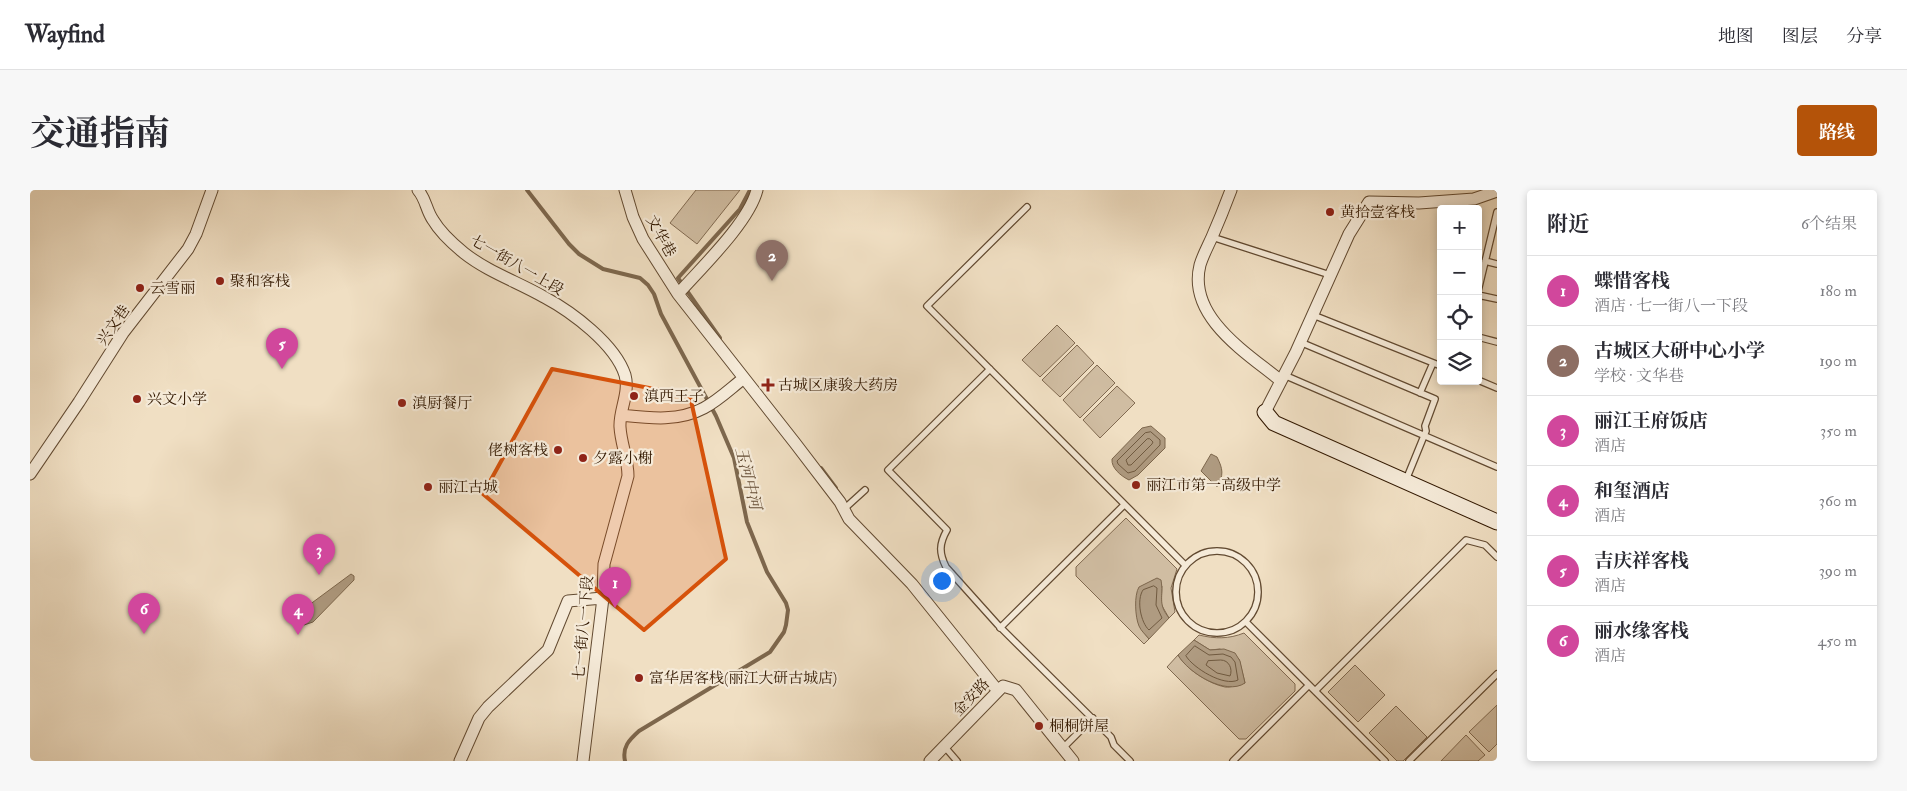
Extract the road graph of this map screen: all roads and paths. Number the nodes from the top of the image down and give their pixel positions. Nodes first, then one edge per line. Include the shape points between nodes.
1 (212, 190) edge
2 (418, 190) edge
3 (625, 190) edge
4 (758, 190) edge
5 (1231, 190) edge
6 (1497, 192) edge
7 (1027, 207) dead end
8 (1497, 212) edge
9 (1494, 231) edge
10 (1212, 237) junction
11 (1485, 261) junction
12 (1497, 264) edge
13 (1330, 275) junction
14 (1482, 276) edge
15 (678, 294) junction
16 (1482, 296) edge
17 (1497, 299) edge
18 (571, 314) joint
19 (1313, 315) junction
20 (1482, 338) edge
21 (1300, 342) junction
22 (1497, 342) edge
23 (1433, 363) junction
24 (1437, 364) edge
25 (990, 370) junction
26 (744, 378) junction
27 (1283, 378) junction
28 (1482, 382) edge
29 (1497, 388) edge
30 (1420, 393) junction
31 (1266, 412) joint
32 (621, 415) junction
33 (1424, 436) junction
34 (1497, 467) edge
35 (30, 474) edge
36 (1405, 481) junction
37 (865, 490) dead end
38 (1124, 504) junction
39 (844, 509) junction
40 (1497, 522) edge
41 (1497, 557) edge
42 (1185, 566) junction
43 (602, 598) junction
44 (1246, 622) junction
45 (1000, 628) junction
46 (1497, 674) edge
47 (1309, 685) junction
48 (998, 691) junction
49 (1315, 691) junction
50 (1093, 718) junction
51 (944, 746) junction
52 (1063, 748) junction
53 (460, 761) edge
54 (583, 761) edge
55 (930, 761) edge
56 (957, 761) edge
57 (1073, 761) edge
58 (1130, 761) edge
59 (1233, 761) edge
60 (1385, 761) edge
61 (1410, 761) edge

1 - 35 street, 兴文巷 via 188,248 123,333
2 - 18 street, 七一街八一上段 via 441,232 464,253
3 - 15 street, 文华巷 via 643,239
4 - 15 street via 741,222
5 - 10 street
6 - 13 street via 1474,199 1369,202 1349,234
7 - 25 lane via 927,306
8 - 9 lane
9 - 11 lane
10 - 13 lane
10 - 27 street via 1200,264 1199,275 1207,312 1230,338
11 - 12 lane
11 - 14 lane
13 - 19 street
15 - 26 street, 文华巷
16 - 17 lane
18 - 32 street, 七一街八一下段 via 603,342 623,370 626,391
19 - 21 street
19 - 23 lane
20 - 22 lane
21 - 27 street
21 - 30 lane
23 - 24 lane
23 - 30 lane
25 - 38 lane
25 - 45 lane via 888,470 947,530 940,556
26 - 32 street via 703,409 656,419
26 - 39 street, 文华巷
27 - 31 street
27 - 33 lane
28 - 29 lane
30 - 33 lane via 1435,399
31 - 36 street via 1274,423
32 - 43 street, 七一街八一下段 via 628,476 607,547
33 - 34 lane
33 - 36 lane
36 - 40 street
37 - 39 lane
38 - 42 lane
38 - 45 lane
39 - 48 street, 文华巷 via 849,519 912,584
41 - 49 lane via 1485,545 1466,540
42 - 44 lane via 1176,591 1180,610 1192,624 1218,633 1236,629
42 - 44 lane via 1200,554 1215,550 1231,552 1245,561 1259,587 1255,609
43 - 53 street via 568,601 548,650 476,722
43 - 54 street, 七一街八一下段
44 - 47 lane
45 - 50 lane
46 - 61 lane
47 - 49 lane
47 - 59 lane
48 - 51 street, 金安路
48 - 52 street, 金安路 via 1003,686 1016,690
49 - 60 lane
50 - 52 lane
50 - 58 lane
51 - 55 street, 金安路
51 - 56 lane
52 - 57 street, 金安路

